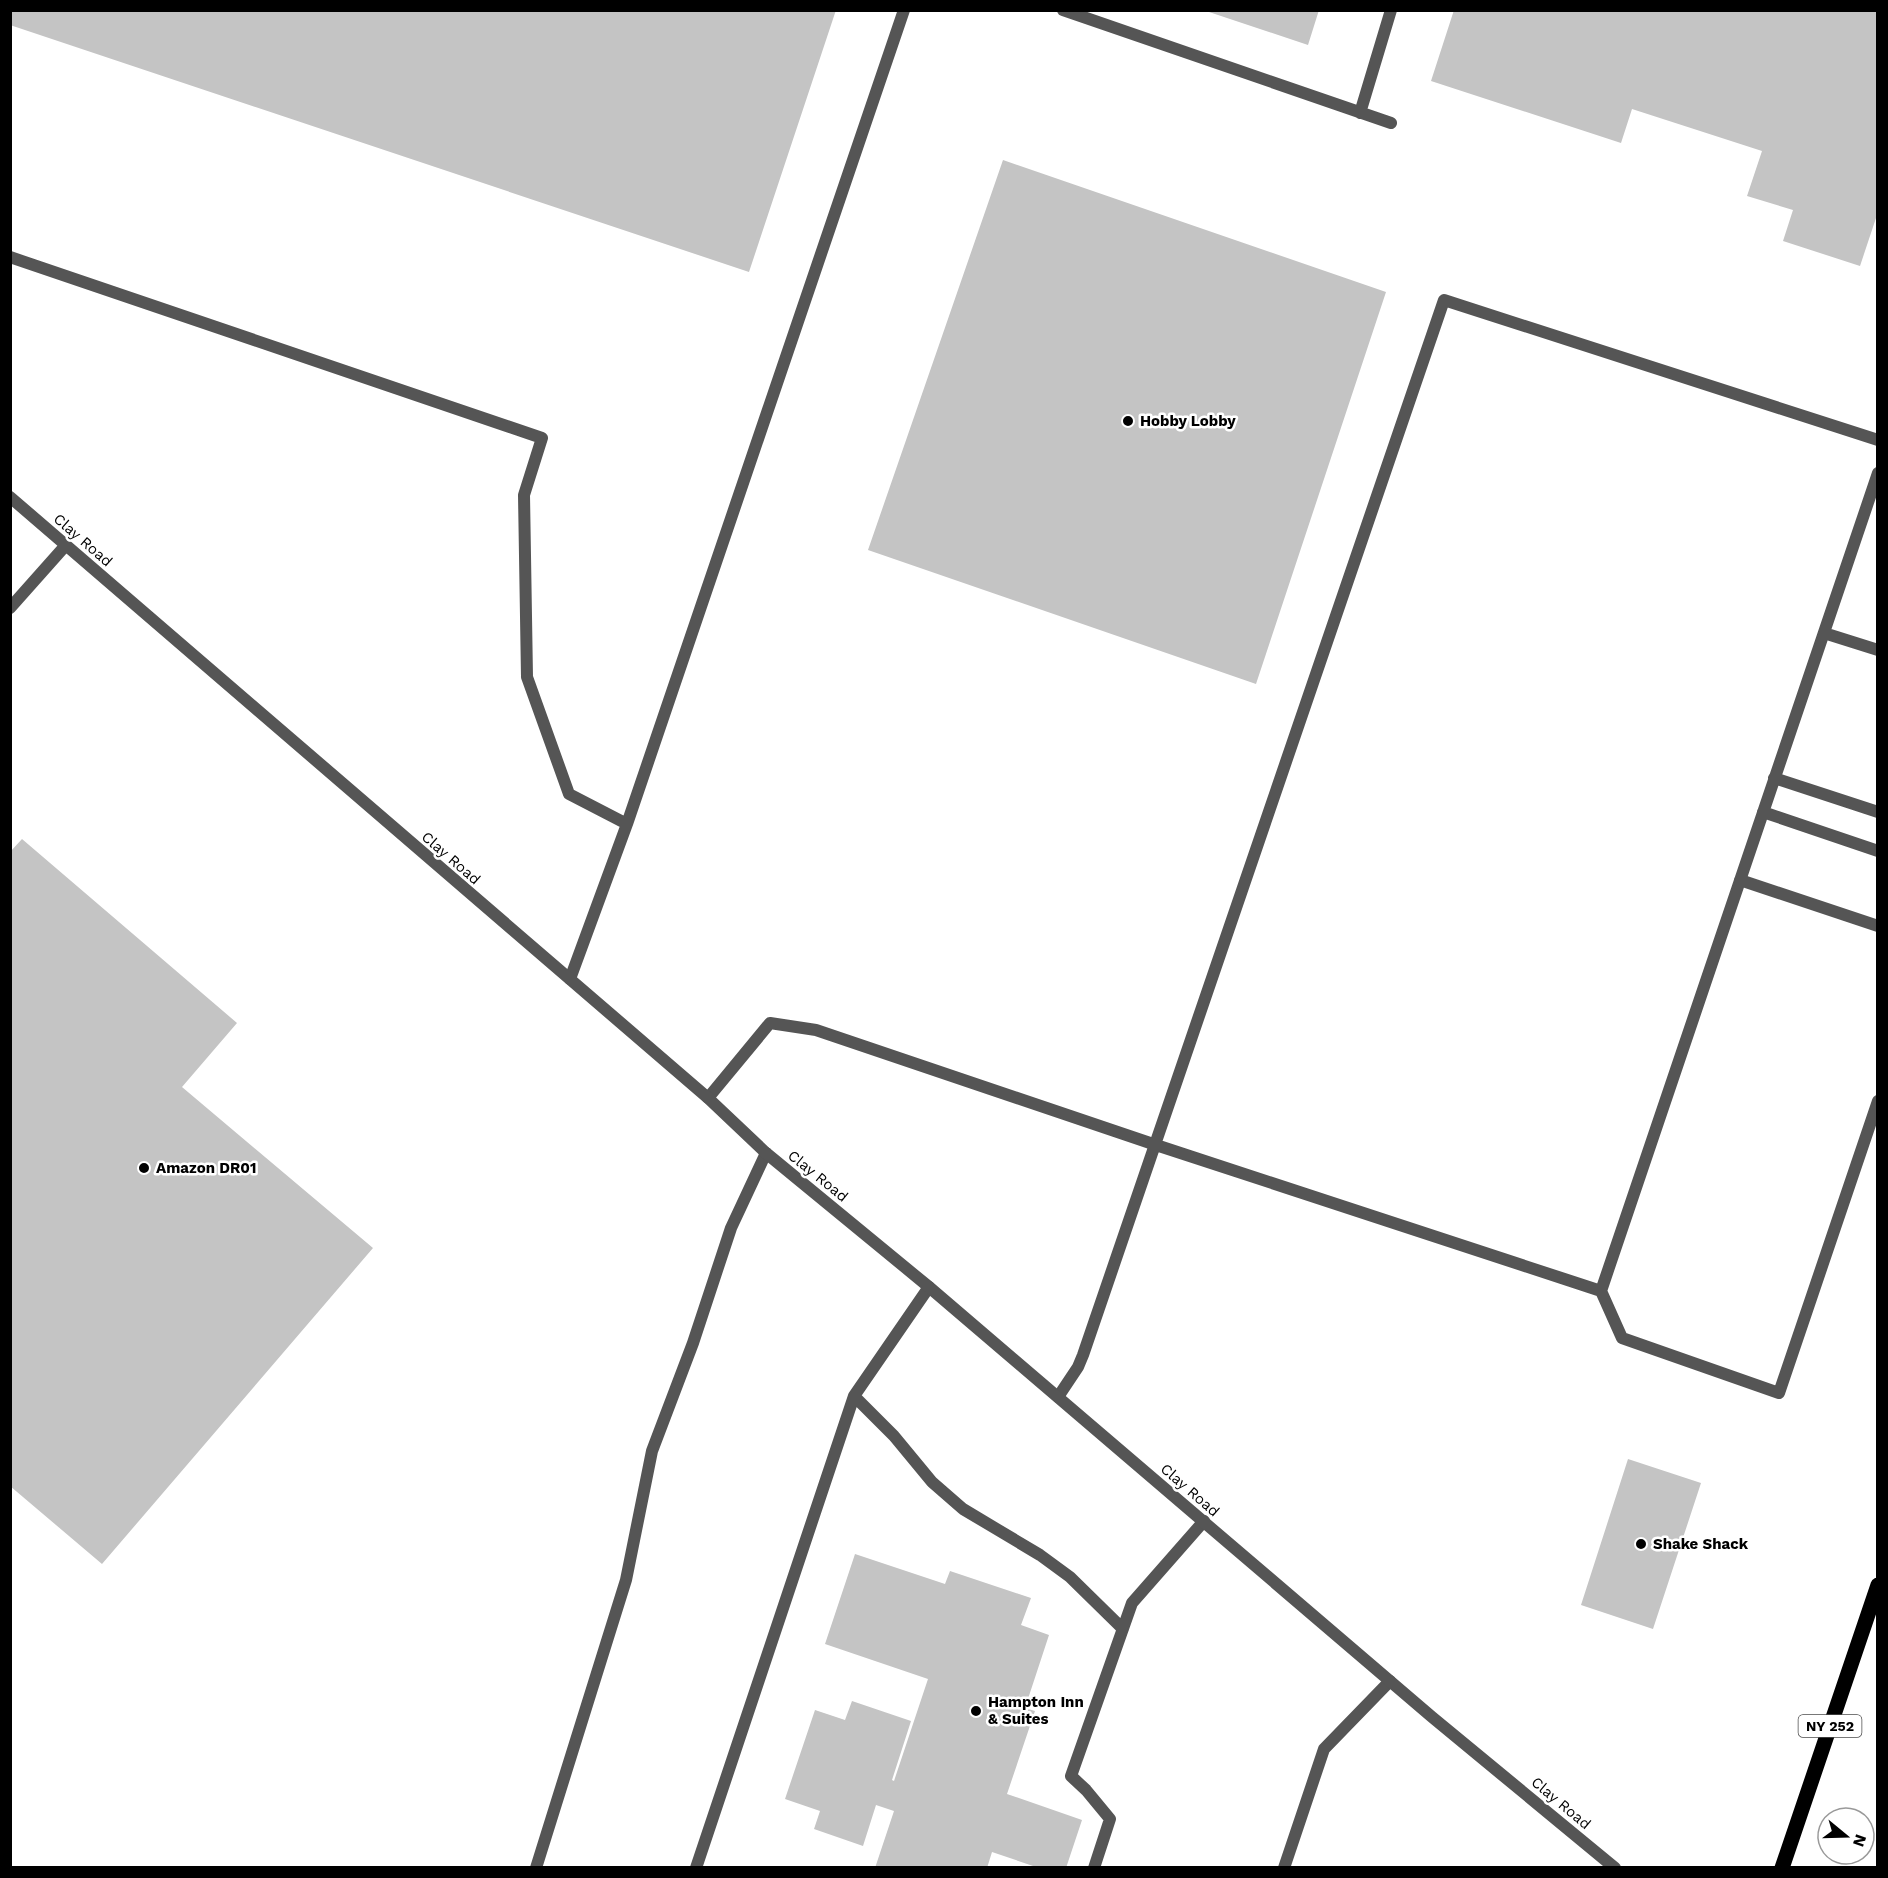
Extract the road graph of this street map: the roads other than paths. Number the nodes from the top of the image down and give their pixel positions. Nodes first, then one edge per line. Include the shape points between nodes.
1 (904, 10) edge
2 (1063, 10) edge
3 (1391, 10) edge
4 (1360, 113) junction
5 (1391, 123) dead end
6 (10, 257) edge
7 (1878, 440) edge
8 (1878, 473) edge
9 (10, 498) edge
10 (66, 545) junction
11 (10, 608) edge
12 (1824, 633) junction
13 (1878, 650) edge
14 (1774, 778) junction
15 (1763, 812) junction
16 (1878, 812) edge
17 (627, 824) junction
18 (1878, 851) edge
19 (1740, 880) junction
20 (1878, 926) edge
21 (570, 979) junction
22 (708, 1098) junction
23 (1878, 1101) edge
24 (1156, 1145) junction
25 (766, 1153) junction
26 (929, 1287) junction
27 (1602, 1291) junction
28 (854, 1396) junction
29 (1058, 1397) junction
30 (1203, 1521) junction
31 (1878, 1584) edge
32 (1123, 1629) junction
33 (1390, 1681) junction
34 (537, 1868) edge
35 (696, 1868) edge
36 (1094, 1868) edge
37 (1284, 1868) edge
38 (1615, 1868) edge
39 (1782, 1868) edge

1 - 17 street
2 - 4 street
3 - 4 street
4 - 5 street
6 - 17 street via 542,438 524,495 527,677 570,794
7 - 24 street via 1444,300
8 - 12 street
9 - 10 street, Clay Road
10 - 11 street
10 - 21 street, Clay Road
12 - 13 street
12 - 14 street
14 - 15 street
14 - 16 street
15 - 18 street
15 - 19 street
17 - 21 street
19 - 20 street
19 - 27 street
21 - 22 street, Clay Road
22 - 24 street via 770,1023 816,1029
22 - 25 street, Clay Road
23 - 27 street via 1779,1393 1622,1338
24 - 27 street
24 - 29 street via 1083,1355
25 - 26 street, Clay Road
25 - 34 street via 731,1228 652,1451 626,1580
26 - 28 street
26 - 29 street, Clay Road
28 - 32 street via 932,1482 963,1509 1070,1577
28 - 35 street
29 - 30 street, Clay Road
30 - 32 street via 1132,1603
30 - 33 street, Clay Road
31 - 39 main road, NY 252
32 - 36 street via 1071,1776 1110,1819
33 - 37 street via 1324,1749
33 - 38 street, Clay Road

